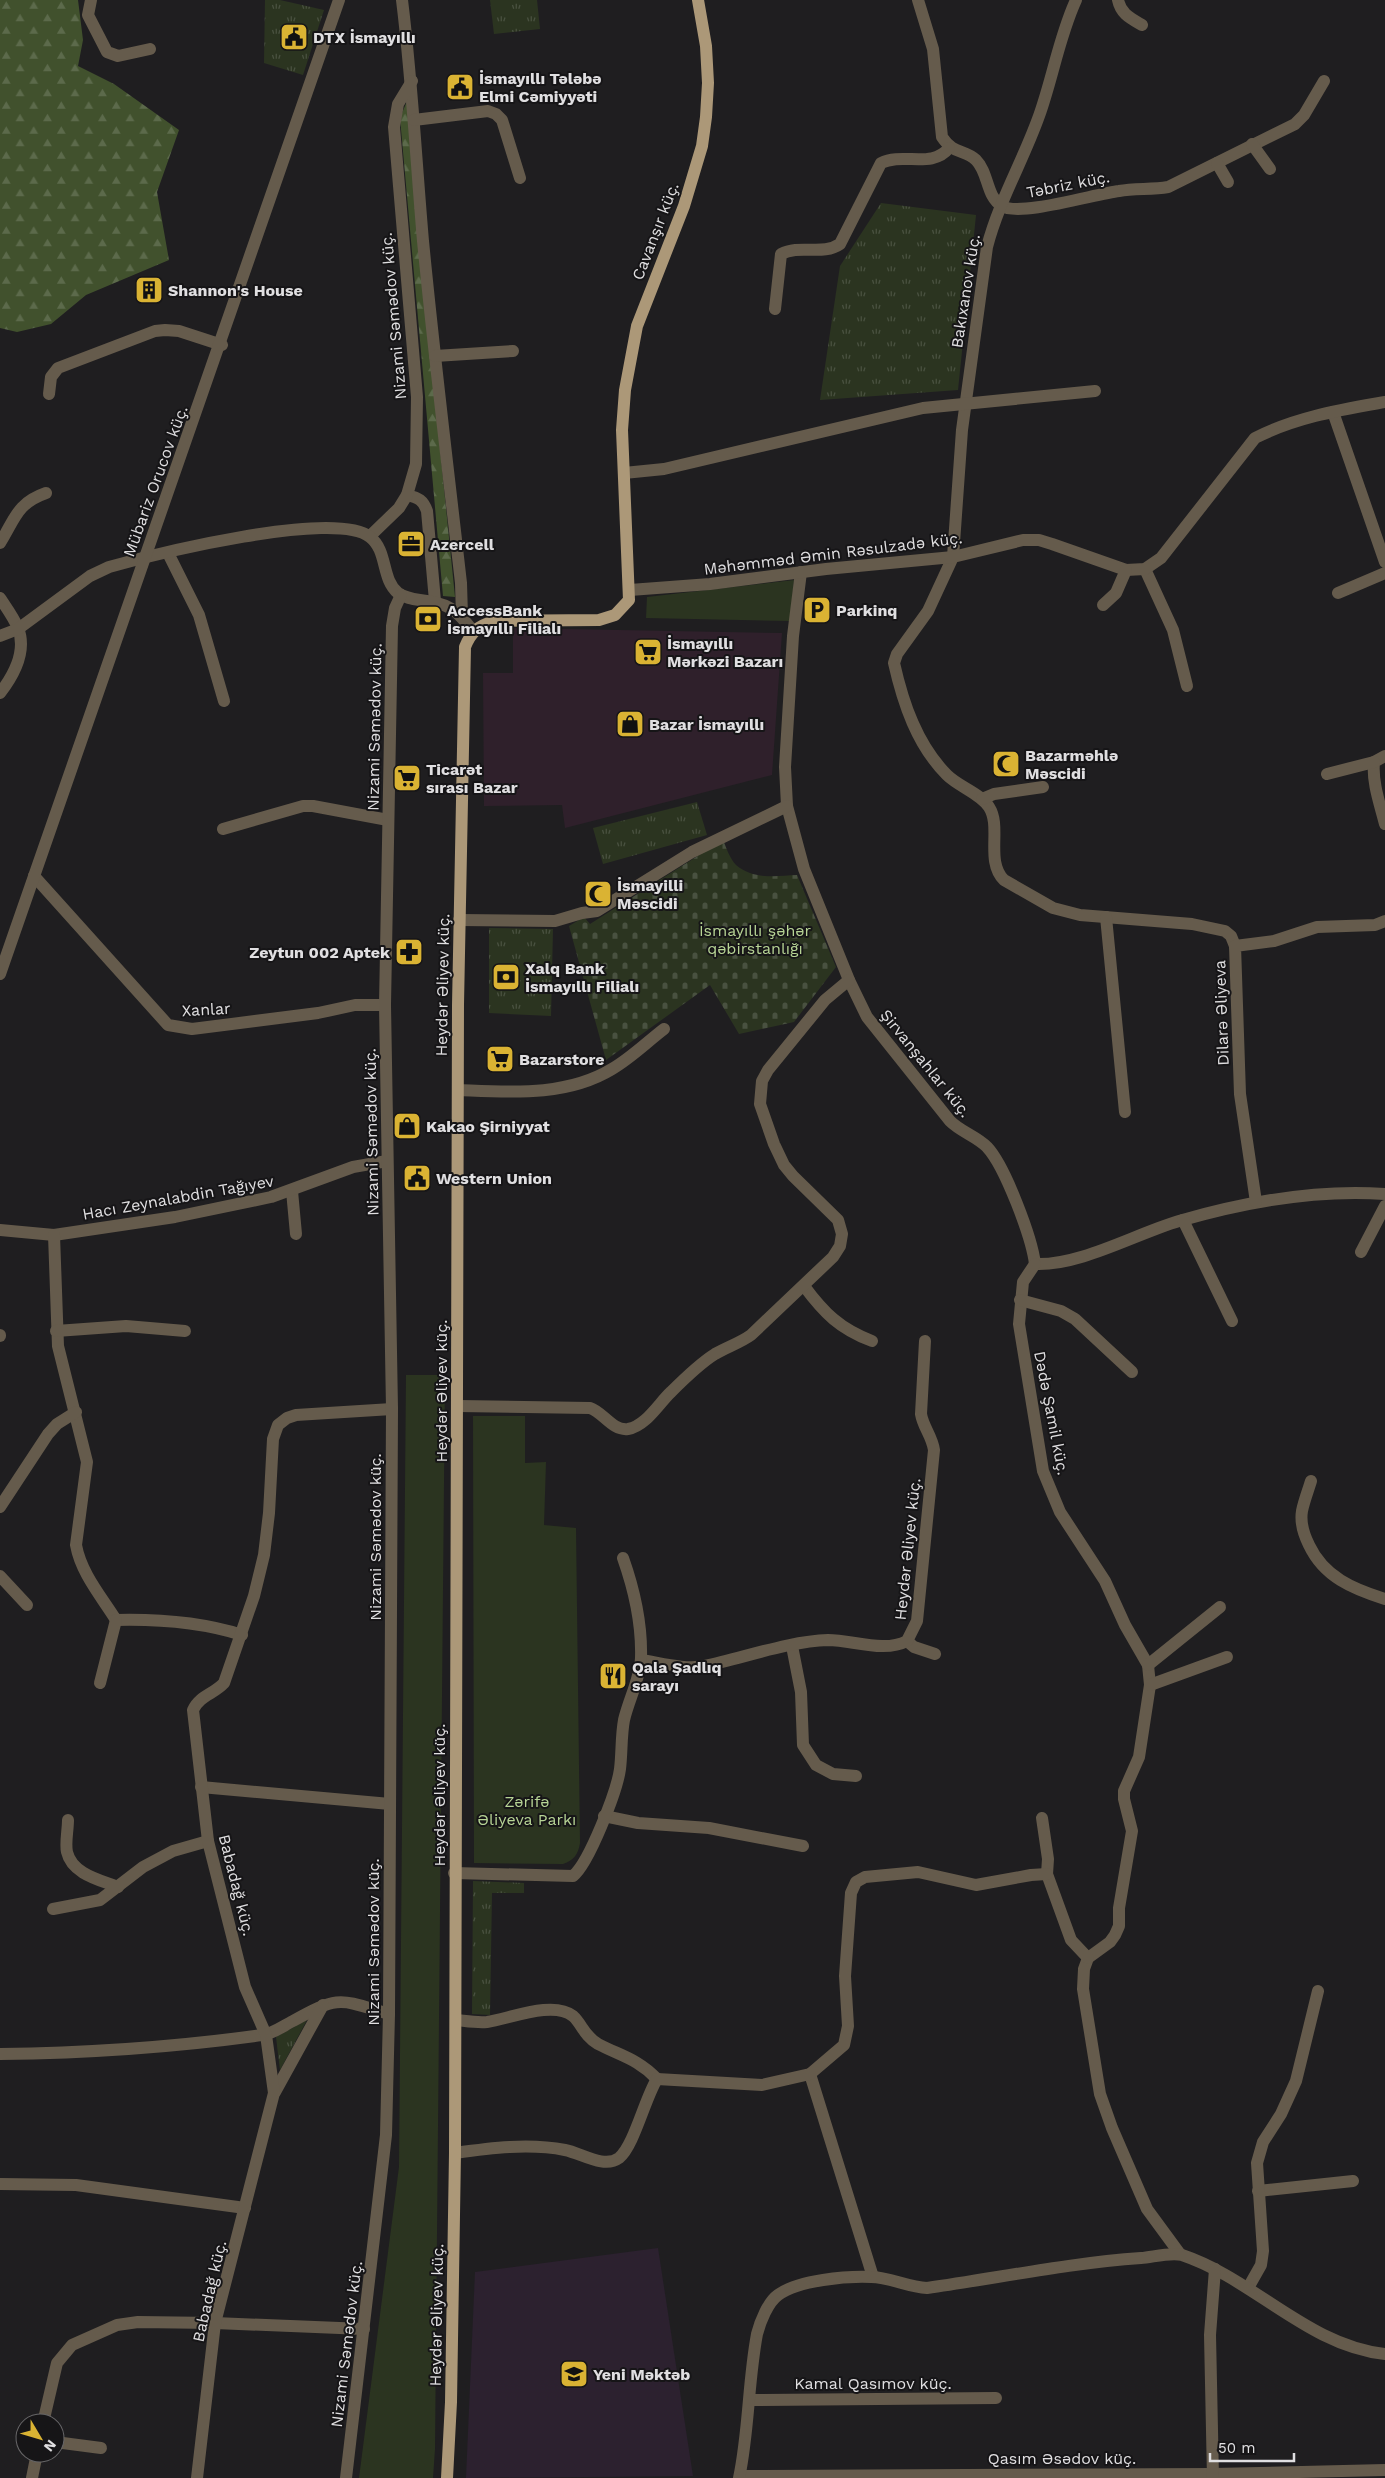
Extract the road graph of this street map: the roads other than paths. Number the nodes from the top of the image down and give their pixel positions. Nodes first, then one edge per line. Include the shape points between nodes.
1 (91, 0) edge
2 (340, 0) edge
3 (402, 0) edge
4 (698, 0) edge
5 (918, 0) edge
6 (1076, 0) edge
7 (1118, 0) edge
8 (1142, 25) dead end
9 (150, 49) dead end
10 (412, 81) junction
11 (1324, 81) dead end
12 (414, 120) junction
13 (1252, 144) junction
14 (949, 148) junction
15 (1217, 163) junction
16 (1270, 169) dead end
17 (520, 178) dead end
18 (1228, 182) dead end
19 (1000, 206) junction
20 (775, 309) dead end
21 (222, 345) junction
22 (513, 350) dead end
23 (435, 356) junction
24 (1095, 391) dead end
25 (49, 394) dead end
26 (1385, 402) edge
27 (965, 403) junction
28 (1333, 412) junction
29 (624, 473) junction
30 (46, 493) dead end
31 (408, 495) junction
32 (370, 536) junction
33 (0, 543) edge
34 (168, 553) junction
35 (953, 557) junction
36 (144, 559) junction
37 (1385, 562) edge
38 (1145, 569) junction
39 (1126, 570) junction
40 (801, 572) junction
41 (1385, 573) edge
42 (630, 590) junction
43 (1338, 593) dead end
44 (401, 595) junction
45 (0, 598) edge
46 (435, 601) junction
47 (1103, 605) dead end
48 (462, 616) junction
49 (18, 629) junction
50 (473, 631) junction
51 (0, 636) edge
52 (1187, 686) dead end
53 (0, 693) edge
54 (224, 701) dead end
55 (1380, 759) edge
56 (1327, 774) dead end
57 (1043, 787) dead end
58 (982, 799) junction
59 (787, 806) junction
60 (388, 820) junction
61 (1385, 824) edge
62 (223, 829) dead end
63 (34, 876) junction
64 (1106, 917) junction
65 (459, 920) junction
66 (1384, 923) edge
67 (1236, 946) junction
68 (0, 974) edge
69 (848, 980) junction
70 (385, 1004) junction
71 (664, 1029) dead end
72 (458, 1090) junction
73 (1124, 1112) dead end
74 (387, 1161) junction
75 (292, 1191) junction
76 (1385, 1194) edge
77 (1256, 1202) junction
78 (1385, 1206) edge
79 (1183, 1220) junction
80 (0, 1230) edge
81 (296, 1234) dead end
82 (54, 1236) junction
83 (1361, 1252) dead end
84 (1034, 1264) junction
85 (804, 1286) junction
86 (1020, 1300) junction
87 (1232, 1321) dead end
88 (56, 1331) junction
89 (185, 1331) dead end
90 (872, 1341) dead end
91 (925, 1341) dead end
92 (1132, 1372) dead end
93 (458, 1406) junction
94 (392, 1409) junction
95 (76, 1412) junction
96 (1310, 1482) dead end
97 (0, 1507) edge
98 (623, 1558) dead end
99 (0, 1576) edge
100 (1385, 1599) edge
101 (27, 1605) dead end
102 (1220, 1607) dead end
103 (116, 1620) junction
104 (242, 1635) junction
105 (907, 1641) junction
106 (792, 1646) junction
107 (935, 1654) dead end
108 (1227, 1657) dead end
109 (641, 1660) junction
110 (1148, 1665) junction
111 (100, 1683) dead end
112 (1150, 1686) junction
113 (856, 1776) dead end
114 (201, 1787) junction
115 (390, 1804) junction
116 (604, 1816) junction
117 (1042, 1818) dead end
118 (68, 1820) dead end
119 (208, 1841) junction
120 (802, 1846) dead end
121 (454, 1873) junction
122 (1047, 1874) junction
123 (118, 1887) junction
124 (53, 1909) dead end
125 (1088, 1958) junction
126 (1318, 1991) dead end
127 (323, 2004) junction
128 (389, 2014) junction
129 (456, 2020) junction
130 (266, 2035) junction
131 (0, 2054) edge
132 (810, 2074) junction
133 (657, 2079) junction
134 (274, 2093) junction
135 (455, 2153) junction
136 (1353, 2181) dead end
137 (0, 2184) edge
138 (1258, 2191) junction
139 (245, 2208) junction
140 (1180, 2254) junction
141 (1215, 2269) junction
142 (873, 2277) junction
143 (1248, 2288) junction
144 (215, 2323) junction
145 (364, 2329) junction
146 (1385, 2354) edge
147 (996, 2398) dead end
148 (750, 2400) junction
149 (45, 2413) edge
150 (65, 2443) edge
151 (101, 2448) dead end
152 (35, 2463) edge
153 (1385, 2470) edge
154 (1213, 2476) edge
155 (740, 2477) edge
156 (32, 2478) edge
157 (197, 2478) edge
158 (346, 2478) edge
159 (447, 2478) edge

1 - 9 street via 88,15 107,52 118,56
2 - 21 street, Mübariz Orucov küç.
3 - 10 street
4 - 29 main road, Cavanşır küç. via 708,83 702,146 684,206 645,302 631,352 623,410
5 - 14 street via 933,49 942,137
6 - 19 street, Təbriz küç. via 1060,39 1038,118
7 - 8 street via 1120,9
10 - 12 street
10 - 31 street, Nizami Səmədov küç. via 398,104 394,127 416,397 416,464
11 - 13 street, Təbriz küç. via 1295,124
12 - 17 street via 488,111 496,114 502,120
12 - 23 street
13 - 15 street, Təbriz küç.
13 - 16 street
14 - 19 street via 974,159 982,167 992,196
14 - 20 street via 943,155 929,159 882,163 840,244 832,250 790,249 781,254
15 - 18 street
15 - 19 street, Təbriz küç. via 1168,187 1120,190 1025,209
19 - 27 street, Bakıxanov küç. via 987,247
21 - 25 street via 180,330 155,331 58,368 51,377
21 - 36 street, Mübariz Orucov küç.
22 - 23 street
23 - 48 street via 461,582
24 - 27 street
26 - 28 street
27 - 29 street via 902,412 664,469
27 - 35 street, Bakıxanov küç.
28 - 37 street
28 - 38 street via 1304,418 1254,438 1161,558
29 - 42 main road, Cavanşır küç.
30 - 33 street via 25,503
31 - 32 street, Nizami Səmədov küç.
31 - 46 street via 424,502 427,511
32 - 34 street via 342,528 288,530
32 - 44 street via 380,550 391,584
34 - 36 street
34 - 54 street via 199,615
35 - 39 street, Məhəmməd Əmin Rəsulzadə küç. via 1010,542 1039,540
35 - 40 street, Məhəmməd Əmin Rəsulzadə küç.
35 - 58 street via 928,611 896,654 894,663 912,723 927,752 947,775
36 - 49 street via 109,566 90,576
36 - 63 street, Mübariz Orucov küç.
38 - 39 street, Məhəmməd Əmin Rəsulzadə küç.
38 - 52 street via 1173,630
39 - 47 street via 1116,593
40 - 42 street, Məhəmməd Əmin Rəsulzadə küç.
40 - 59 street, Şirvanşahlar küç. via 793,636 785,767
41 - 43 street
42 - 50 main road, Cavanşır küç. via 629,600 621,611 599,620 494,621
44 - 46 street
44 - 60 street, Nizami Səmədov küç. via 392,626
45 - 49 street
46 - 48 street via 453,608
48 - 50 street
49 - 51 street
49 - 53 street via 19,660 14,674
50 - 65 main road, Heydər Əliyev küç. via 465,647
55 - 56 street
55 - 61 street via 1373,780
57 - 58 street via 994,794
58 - 64 street via 992,812 996,864 998,874 1004,880 1053,908
59 - 65 street via 692,852 597,911 556,921
59 - 69 street, Şirvanşahlar küç. via 804,869
60 - 62 street via 303,806
60 - 70 street, Nizami Səmədov küç.
63 - 68 street, Mübariz Orucov küç.
63 - 70 street, Xanlar via 168,1025 192,1029 318,1013 355,1005
64 - 67 street via 1192,924 1224,931
64 - 73 street
65 - 72 main road, Heydər Əliyev küç.
66 - 67 street, Dilarə Əliyeva via 1317,927 1274,941
67 - 77 street, Dilarə Əliyeva via 1240,1094
69 - 84 street, Şirvanşahlar küç. via 867,1017 944,1114 960,1130 984,1145 996,1159 1026,1227
69 - 85 street via 825,1000 762,1081 760,1104 784,1165 838,1220 842,1234 840,1246 833,1257
70 - 74 street, Nizami Səmədov küç.
71 - 72 street via 612,1069 584,1082 531,1092
72 - 93 main road, Heydər Əliyev küç.
74 - 75 street, Hacı Zeynalabdin Tağıyev via 353,1167
74 - 94 street, Nizami Səmədov küç.
75 - 81 street
75 - 82 street, Hacı Zeynalabdin Tağıyev via 175,1217
76 - 77 street via 1323,1194
77 - 79 street
78 - 83 street
79 - 84 street via 1065,1262
79 - 87 street
80 - 82 street, Hacı Zeynalabdin Tağıyev
82 - 88 street
84 - 86 street, Dədə Şamil küç. via 1023,1282
85 - 90 street via 823,1312 852,1334
85 - 93 street via 752,1335 702,1364 645,1419 630,1428 621,1429 599,1411 590,1408
86 - 92 street via 1075,1318
86 - 110 street, Dədə Şamil küç. via 1019,1324 1043,1472 1060,1512 1105,1581
88 - 89 street via 126,1326
88 - 95 street
91 - 105 street, Heydər Əliyev küç. via 921,1414 934,1450 917,1621
93 - 121 main road, Heydər Əliyev küç.
94 - 104 street, Babadağ küç. via 296,1415 278,1425 264,1555
94 - 115 street, Nizami Səmədov küç.
95 - 97 street via 48,1434
95 - 103 street via 87,1462 77,1529 78,1558
96 - 100 street via 1302,1513 1304,1534 1316,1560 1332,1576 1364,1593
98 - 109 street via 640,1624
99 - 101 street
102 - 110 street
103 - 104 street via 194,1623
103 - 111 street
104 - 114 street, Babadağ küç. via 224,1683 197,1702 194,1710
105 - 106 street, Heydər Əliyev küç. via 892,1646 828,1640
105 - 107 street
106 - 109 street, Heydər Əliyev küç. via 704,1666
106 - 113 street via 801,1692 802,1745 816,1765 833,1774
108 - 112 street
109 - 116 street via 624,1723 620,1771
110 - 112 street, Dədə Şamil küç.
112 - 125 street, Dədə Şamil küç. via 1139,1757 1124,1791 1132,1831 1119,1926 1110,1942
114 - 115 street
114 - 119 street, Babadağ küç.
115 - 128 street, Nizami Səmədov küç.
116 - 120 street via 638,1823 708,1828
116 - 121 street via 584,1864 573,1876
117 - 122 street
118 - 123 street via 67,1852 70,1861 84,1874
119 - 123 street via 173,1851 143,1867
119 - 130 street, Babadağ küç. via 246,1986
121 - 129 main road, Heydər Əliyev küç.
122 - 125 street via 1072,1940
122 - 132 street via 976,1884 918,1872 866,1877 856,1882 850,1902 845,1976 848,2026 844,2045
123 - 124 street via 100,1900
125 - 140 street via 1083,1989 1100,2094 1148,2209
126 - 138 street via 1296,2080 1281,2114 1263,2142 1257,2163
127 - 128 street via 344,2001
127 - 130 street
127 - 134 street
128 - 145 street, Nizami Səmədov küç. via 386,2135
129 - 133 street via 485,2022 527,2012 563,2012 573,2016 587,2036 598,2044 637,2061
129 - 135 main road, Heydər Əliyev küç.
130 - 131 street via 56,2053
130 - 134 street, Babadağ küç.
132 - 133 street via 762,2085
132 - 142 street
133 - 135 street via 626,2150 618,2159 606,2163 567,2150 520,2147
134 - 139 street, Babadağ küç.
135 - 159 main road, Heydər Əliyev küç.
136 - 138 street
137 - 139 street via 76,2185
138 - 143 street via 1263,2251 1261,2265
139 - 144 street, Babadağ küç.
140 - 141 street
140 - 142 street via 1086,2262 927,2288
141 - 143 street
141 - 154 street via 1210,2335
142 - 148 street via 816,2282 778,2295 766,2311 758,2333
143 - 146 street via 1331,2340 1354,2349
144 - 145 street
144 - 149 street via 118,2324 72,2345 57,2362
144 - 157 street, Babadağ küç.
145 - 158 street, Nizami Səmədov küç.
147 - 148 street, Kamal Qasımov küç.
148 - 155 street
150 - 151 street
152 - 156 street
153 - 154 street, Qasım Əsədov küç.
154 - 155 street, Qasım Əsədov küç.

